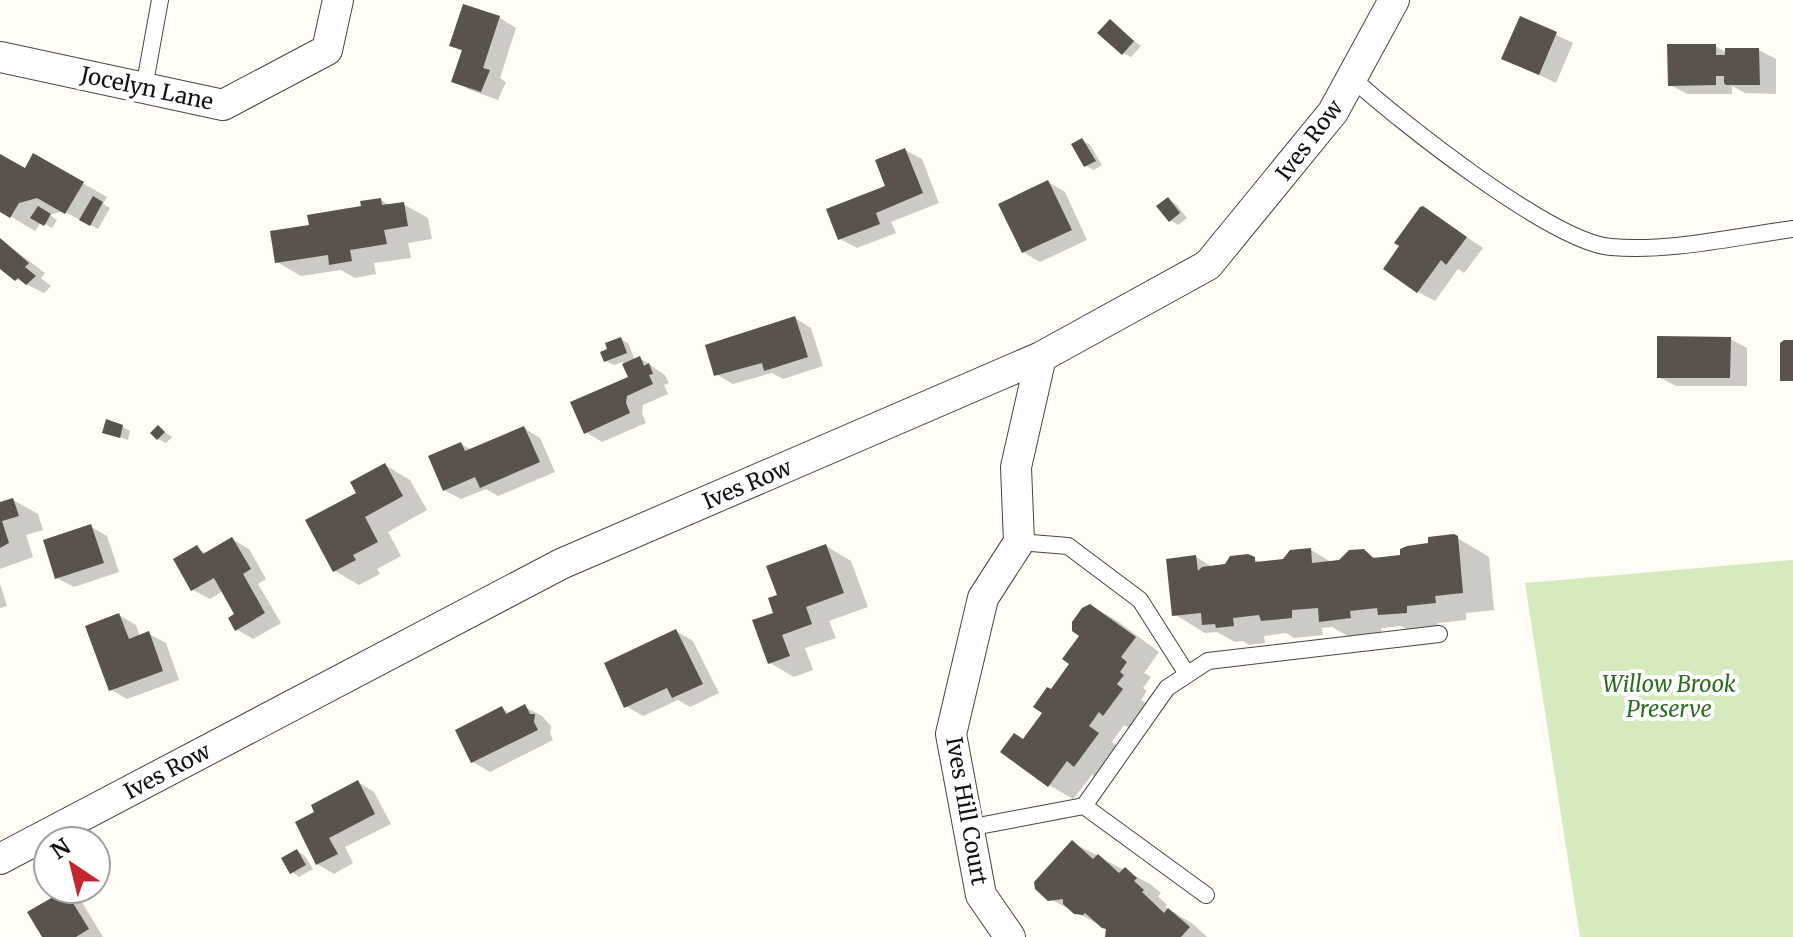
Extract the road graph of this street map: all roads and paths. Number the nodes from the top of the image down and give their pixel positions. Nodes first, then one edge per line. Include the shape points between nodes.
1 (160, 0) edge
2 (338, 0) edge
3 (1394, 0) edge
4 (0, 57) edge
5 (1352, 78) junction
6 (144, 88) junction
7 (1793, 229) edge
8 (1041, 357) junction
9 (1019, 542) junction
10 (1439, 634) dead end
11 (1187, 674) junction
12 (1084, 806) junction
13 (968, 828) junction
14 (0, 859) edge
15 (1206, 895) dead end
16 (1010, 937) edge

1 - 6 lane
2 - 6 street, Jocelyn Lane via 327,50 223,105
3 - 5 street, Ives Row
4 - 6 street, Jocelyn Lane
5 - 7 lane via 1501,192 1547,222 1607,247 1658,248
5 - 8 street, Ives Row via 1333,112 1208,265
8 - 9 street via 1016,467
8 - 14 street, Ives Row via 561,564
9 - 11 lane via 1068,546 1140,600
9 - 13 street, Ives Hill Court via 983,598 951,734
10 - 11 lane via 1208,661
11 - 12 lane via 1167,688
12 - 13 lane
12 - 15 lane
13 - 16 street, Ives Hill Court via 981,895

